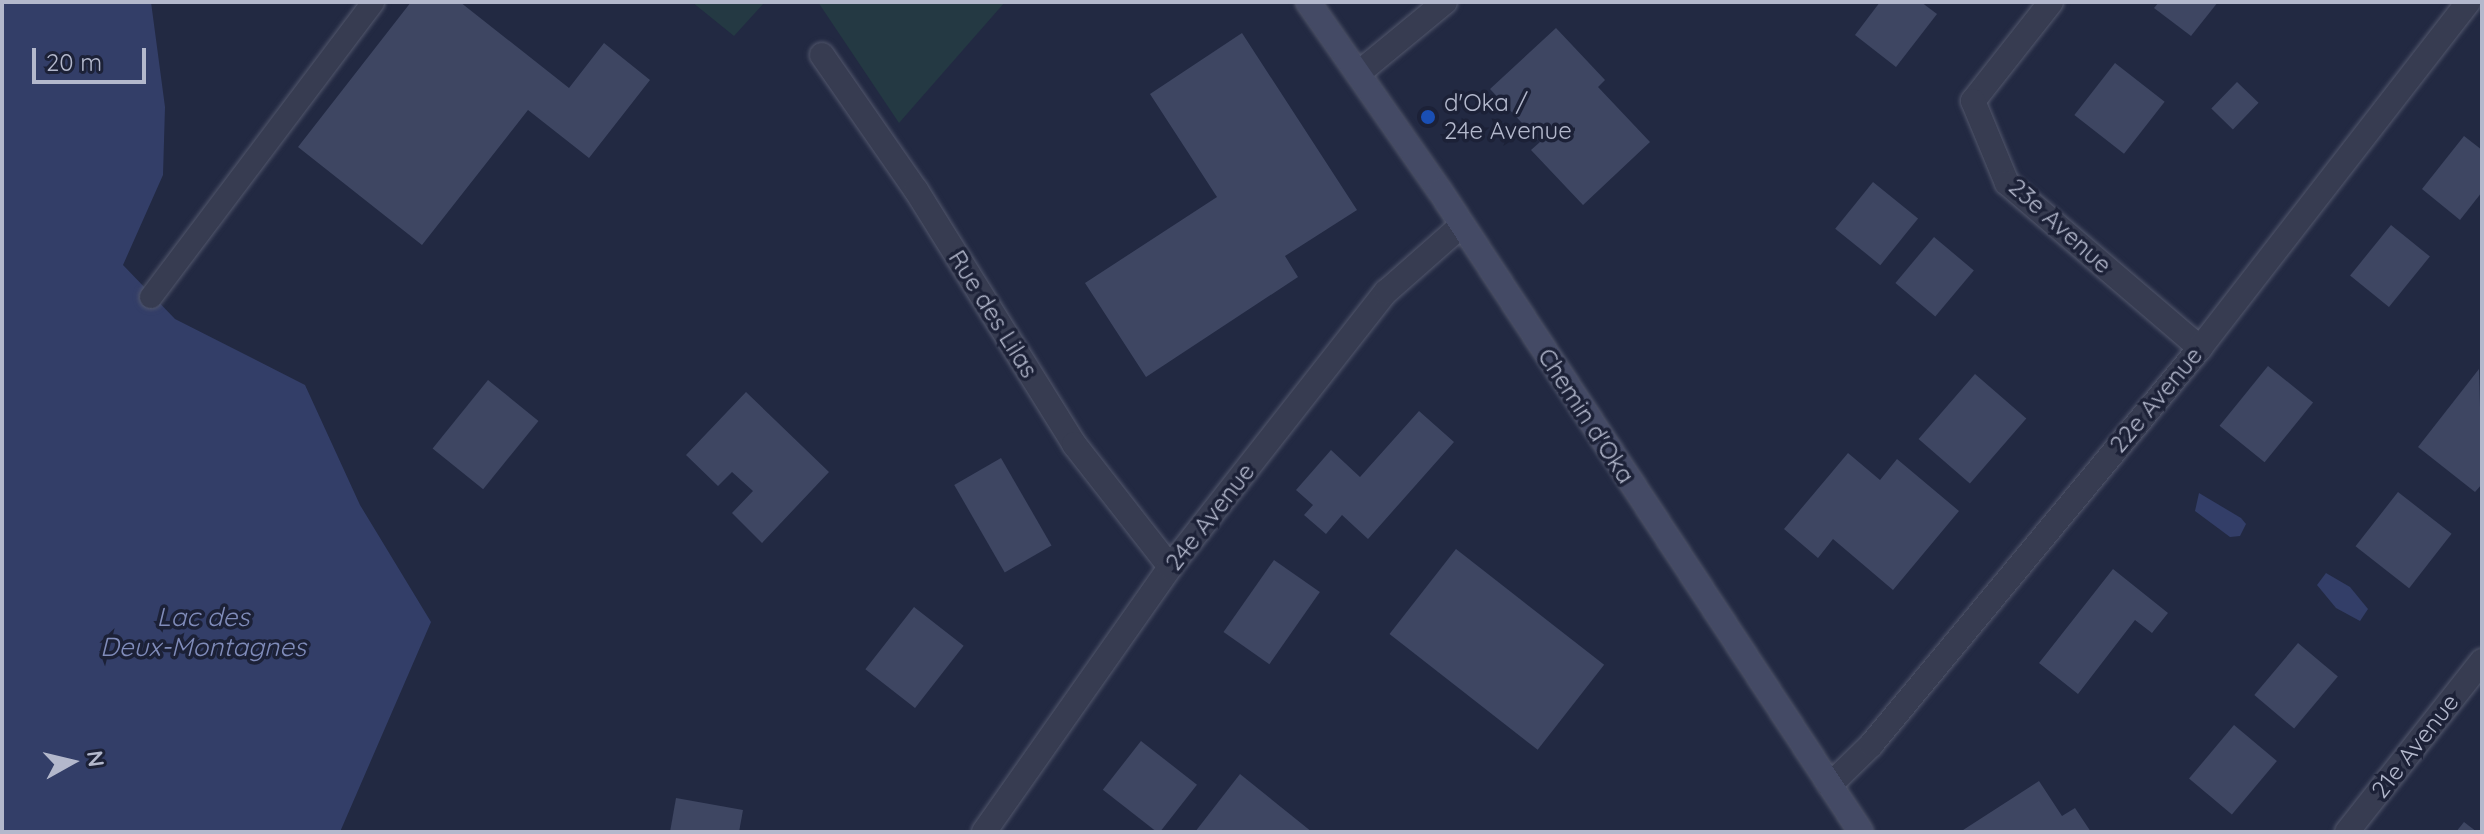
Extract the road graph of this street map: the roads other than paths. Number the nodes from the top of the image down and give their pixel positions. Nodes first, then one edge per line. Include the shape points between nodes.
1 (373, 2) edge
2 (1308, 2) edge
3 (1445, 2) edge
4 (2051, 2) edge
5 (2468, 2) edge
6 (822, 55) dead end
7 (1360, 72) junction
8 (1462, 225) junction
9 (151, 297) dead end
10 (2200, 348) junction
11 (1170, 567) junction
12 (2482, 661) edge
13 (1830, 785) junction
14 (997, 827) edge
15 (1861, 832) edge
16 (2347, 832) edge

1 - 9 lane
2 - 7 main road, Chemin d'Oka
3 - 7 street
4 - 10 street, 23e Avenue via 1973,101 2007,183
5 - 10 street, 22e Avenue
6 - 11 street, Rue des Lilas via 916,190 1074,444
7 - 8 main road, Chemin d'Oka
8 - 11 street, 24e Avenue via 1386,292
8 - 13 main road, Chemin d'Oka
10 - 13 street, 22e Avenue via 1871,745
11 - 14 street, 24e Avenue
12 - 16 street, 21e Avenue
13 - 15 main road, Chemin d'Oka

